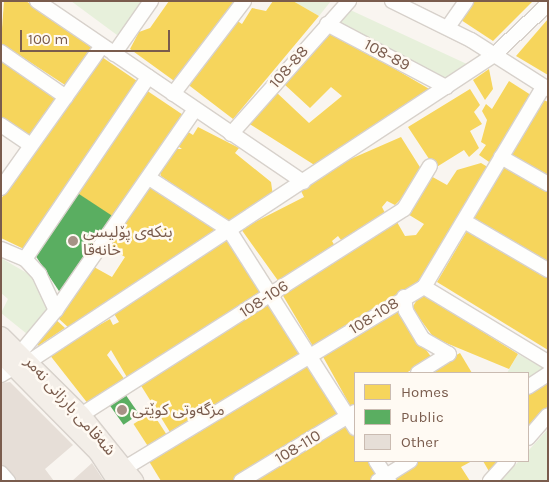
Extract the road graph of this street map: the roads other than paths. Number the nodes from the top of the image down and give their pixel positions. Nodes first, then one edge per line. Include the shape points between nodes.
1 (37, 1) edge
2 (151, 1) edge
3 (244, 1) edge
4 (348, 1) edge
5 (392, 1) edge
6 (466, 1) edge
7 (548, 4) edge
8 (327, 24) junction
9 (448, 27) junction
10 (102, 46) junction
11 (1, 52) edge
12 (114, 54) junction
13 (494, 55) junction
14 (148, 77) junction
15 (446, 86) junction
16 (546, 88) edge
17 (173, 94) junction
18 (66, 97) junction
19 (195, 109) junction
20 (1, 124) edge
21 (231, 134) junction
22 (31, 145) junction
23 (502, 157) junction
24 (430, 166) dead end
25 (149, 178) junction
26 (302, 182) junction
27 (548, 184) edge
28 (1, 188) edge
29 (464, 221) junction
30 (229, 230) junction
31 (1, 249) edge
32 (25, 259) junction
33 (548, 270) edge
34 (424, 287) junction
35 (271, 295) junction
36 (404, 297) junction
37 (56, 310) junction
38 (1, 336) edge
39 (1, 354) edge
40 (309, 355) junction
41 (548, 362) edge
42 (17, 364) edge
43 (420, 372) edge
44 (548, 374) edge
45 (529, 386) edge
46 (81, 415) junction
47 (548, 415) edge
48 (353, 419) edge
49 (529, 437) edge
50 (376, 462) edge
51 (409, 462) edge
52 (507, 462) edge
53 (1, 473) edge
54 (125, 476) edge
55 (384, 479) edge
56 (8, 481) edge
57 (241, 481) edge
58 (490, 481) edge

1 - 10 street
2 - 12 street
3 - 17 street
4 - 8 street, 108-88
5 - 9 street
6 - 9 street
7 - 13 street
8 - 15 street, 108-89
8 - 21 street, 108-88
9 - 13 street
10 - 12 street
10 - 18 street
11 - 18 street
12 - 14 street
13 - 15 street
13 - 16 street
14 - 17 street
14 - 32 street
15 - 26 street
16 - 23 street
17 - 19 street
18 - 22 street
19 - 21 street
19 - 25 street
20 - 22 street
21 - 26 street
22 - 28 street
23 - 27 street
23 - 29 street
24 - 35 street, 108-106 via 404,209
25 - 30 street
25 - 37 street
26 - 30 street
29 - 33 street
29 - 34 street
30 - 35 street
30 - 42 street
31 - 32 street
32 - 37 street via 39,274
34 - 36 street, 108-108
34 - 41 street
35 - 40 street
35 - 46 street, 108-106
36 - 40 street, 108-108
36 - 43 street via 406,311 423,339 449,354
37 - 42 street
38 - 42 main road, شەقامی بارزانی نەمر
39 - 42 main road
40 - 48 street
40 - 54 street, 108-108
42 - 46 main road, شەقامی بارزانی نەمر
42 - 54 main road via 98,452
44 - 45 street
46 - 54 main road, شەقامی بارزانی نەمر
47 - 49 street
48 - 57 street, 108-110
50 - 55 street
51 - 55 street
52 - 58 street
53 - 56 street

